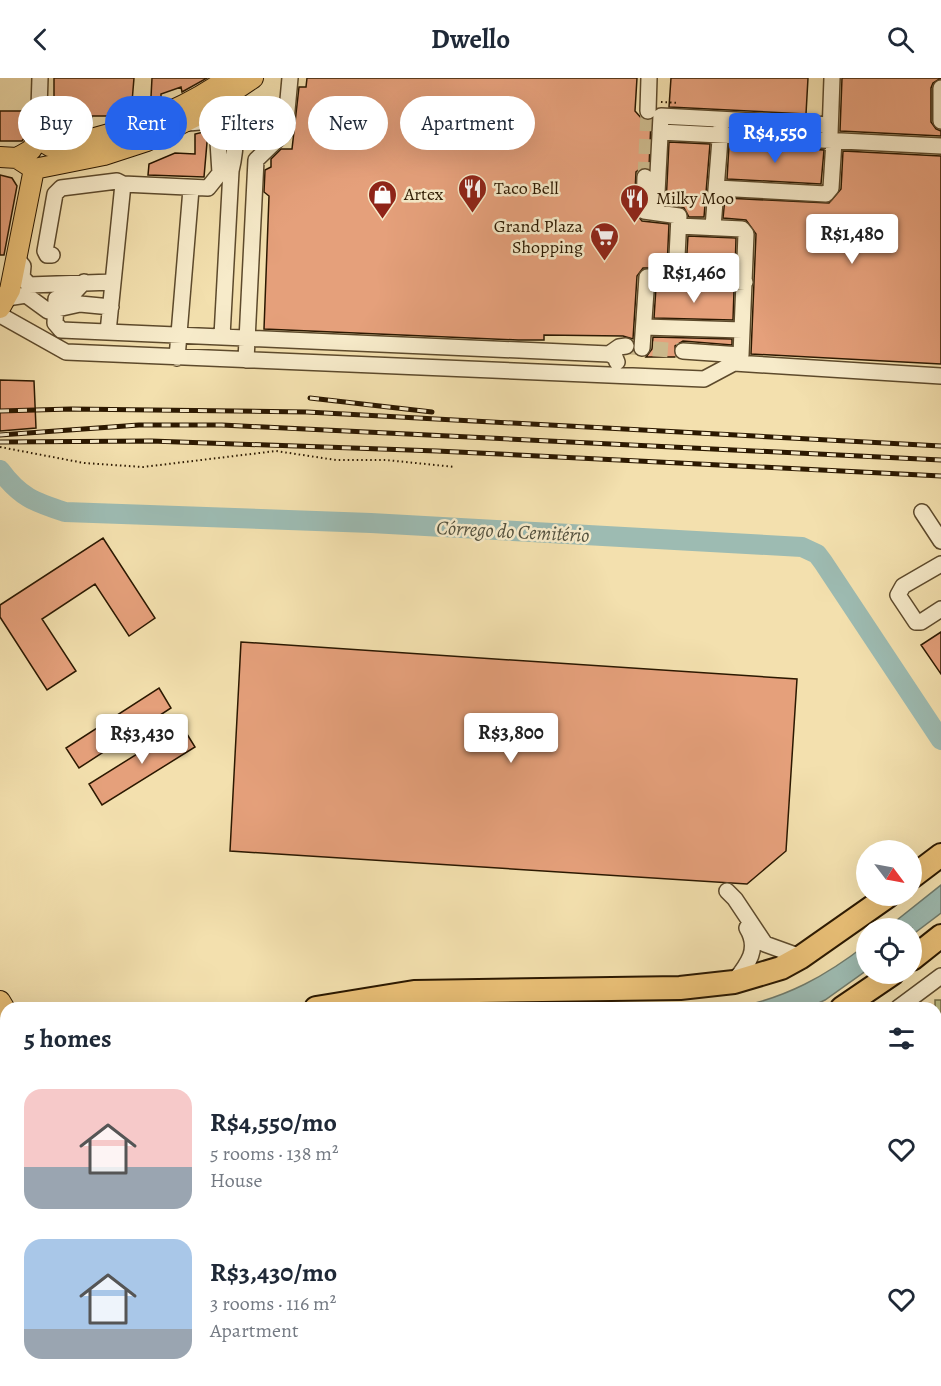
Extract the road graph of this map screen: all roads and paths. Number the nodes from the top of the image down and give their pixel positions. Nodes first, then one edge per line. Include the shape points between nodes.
1 (40, 78) edge
2 (253, 78) edge
3 (290, 78) edge
4 (650, 78) edge
5 (832, 78) edge
6 (231, 83) edge
7 (941, 88) edge
8 (39, 96) edge
9 (683, 103) dead end
10 (656, 111) junction
11 (722, 118) junction
12 (187, 120) edge
13 (940, 121) edge
14 (187, 123) edge
15 (660, 132) junction
16 (721, 135) junction
17 (831, 135) junction
18 (93, 139) edge
19 (941, 146) edge
20 (31, 150) edge
21 (56, 150) edge
22 (119, 150) edge
23 (8, 157) edge
24 (235, 159) junction
25 (256, 160) junction
26 (34, 169) junction
27 (645, 177) tunnel mouth
28 (123, 184) junction
29 (230, 184) junction
30 (210, 186) junction
31 (717, 188) junction
32 (191, 189) junction
33 (656, 212) junction
34 (228, 215) junction
35 (679, 226) junction
36 (713, 227) junction
37 (52, 255) dead end
38 (16, 258) junction
39 (676, 278) junction
40 (84, 282) junction
41 (113, 282) junction
42 (745, 282) junction
43 (2, 307) edge
44 (111, 307) junction
45 (56, 309) junction
46 (644, 327) junction
47 (718, 330) junction
48 (742, 330) junction
49 (103, 332) junction
50 (179, 335) junction
51 (222, 336) junction
52 (247, 337) junction
53 (268, 340) junction
54 (497, 349) junction
55 (514, 349) junction
56 (683, 351) tunnel mouth
57 (95, 353) junction
58 (625, 353) junction
59 (707, 354) junction
60 (177, 358) junction
61 (246, 360) junction
62 (266, 361) junction
63 (492, 371) junction
64 (514, 372) junction
65 (601, 376) junction
66 (941, 376) edge
67 (0, 447) edge
68 (455, 467) dead end
69 (922, 512) dead end
70 (941, 541) edge
71 (941, 564) edge
72 (941, 609) edge
73 (941, 855) edge
74 (922, 869) edge
75 (874, 906) edge
76 (941, 936) edge
77 (922, 951) edge
78 (801, 957) junction
79 (941, 976) edge
80 (734, 982) junction
81 (877, 984) edge
82 (353, 1002) edge
83 (851, 1002) edge
84 (906, 1002) edge
85 (0, 1127) edge
86 (0, 1139) edge

1 - 8 street
2 - 6 main road
3 - 25 street via 285,132
4 - 10 street
5 - 17 street
6 - 12 main road
6 - 18 main road via 158,117
6 - 24 street via 236,113
7 - 13 street
9 - 10 path
10 - 11 street
10 - 15 street
11 - 16 street
11 - 17 street
14 - 30 street via 207,120 217,126 220,173
15 - 16 street
15 - 33 street
16 - 17 street
16 - 31 street
17 - 19 street
17 - 31 street via 831,188 826,194
20 - 23 main road
21 - 26 main road
22 - 26 main road
23 - 26 main road
24 - 25 street via 244,154
24 - 29 street
24 - 34 street via 236,201
25 - 52 street
26 - 38 main road
27 - 33 street via 643,209
28 - 32 street
28 - 37 street via 117,181 58,189 45,251
28 - 41 street
29 - 30 street
29 - 34 street
30 - 32 street
31 - 36 street
32 - 50 street
33 - 35 street via 678,214
34 - 51 street
35 - 36 street
35 - 39 street
36 - 42 street via 745,230
38 - 40 street via 23,264 22,276 29,285
38 - 43 main road
39 - 42 street
39 - 46 street via 645,279
40 - 41 street
40 - 45 street via 71,296 56,299
41 - 44 street
42 - 48 street
43 - 45 street via 24,295 48,311
43 - 57 street via 7,321 24,326 60,351
44 - 45 street via 80,304
44 - 49 street
45 - 49 street via 55,323 61,330
46 - 47 street
46 - 58 street
47 - 48 street
47 - 59 street via 725,337 724,347
48 - 59 street via 741,354
49 - 50 street
49 - 57 street
50 - 51 street
50 - 60 street
51 - 52 street
52 - 53 street
52 - 61 street
53 - 54 street
53 - 62 street
54 - 55 street
54 - 63 street via 498,363
55 - 58 street
55 - 64 street via 509,363
56 - 59 street
57 - 60 street
58 - 65 street
60 - 61 street
61 - 62 street
62 - 63 street
63 - 64 street
64 - 65 street
65 - 66 street via 707,380 734,363
67 - 68 path via 84,463 143,467 276,451 336,460
69 - 70 street
71 - 72 street via 903,586 898,595 916,622
73 - 74 highway
75 - 78 highway
76 - 77 highway
78 - 80 highway via 781,968
78 - 80 street via 765,944 727,891 754,944 750,960
79 - 84 street
80 - 82 highway via 680,988 414,992
81 - 83 highway
85 - 86 path

